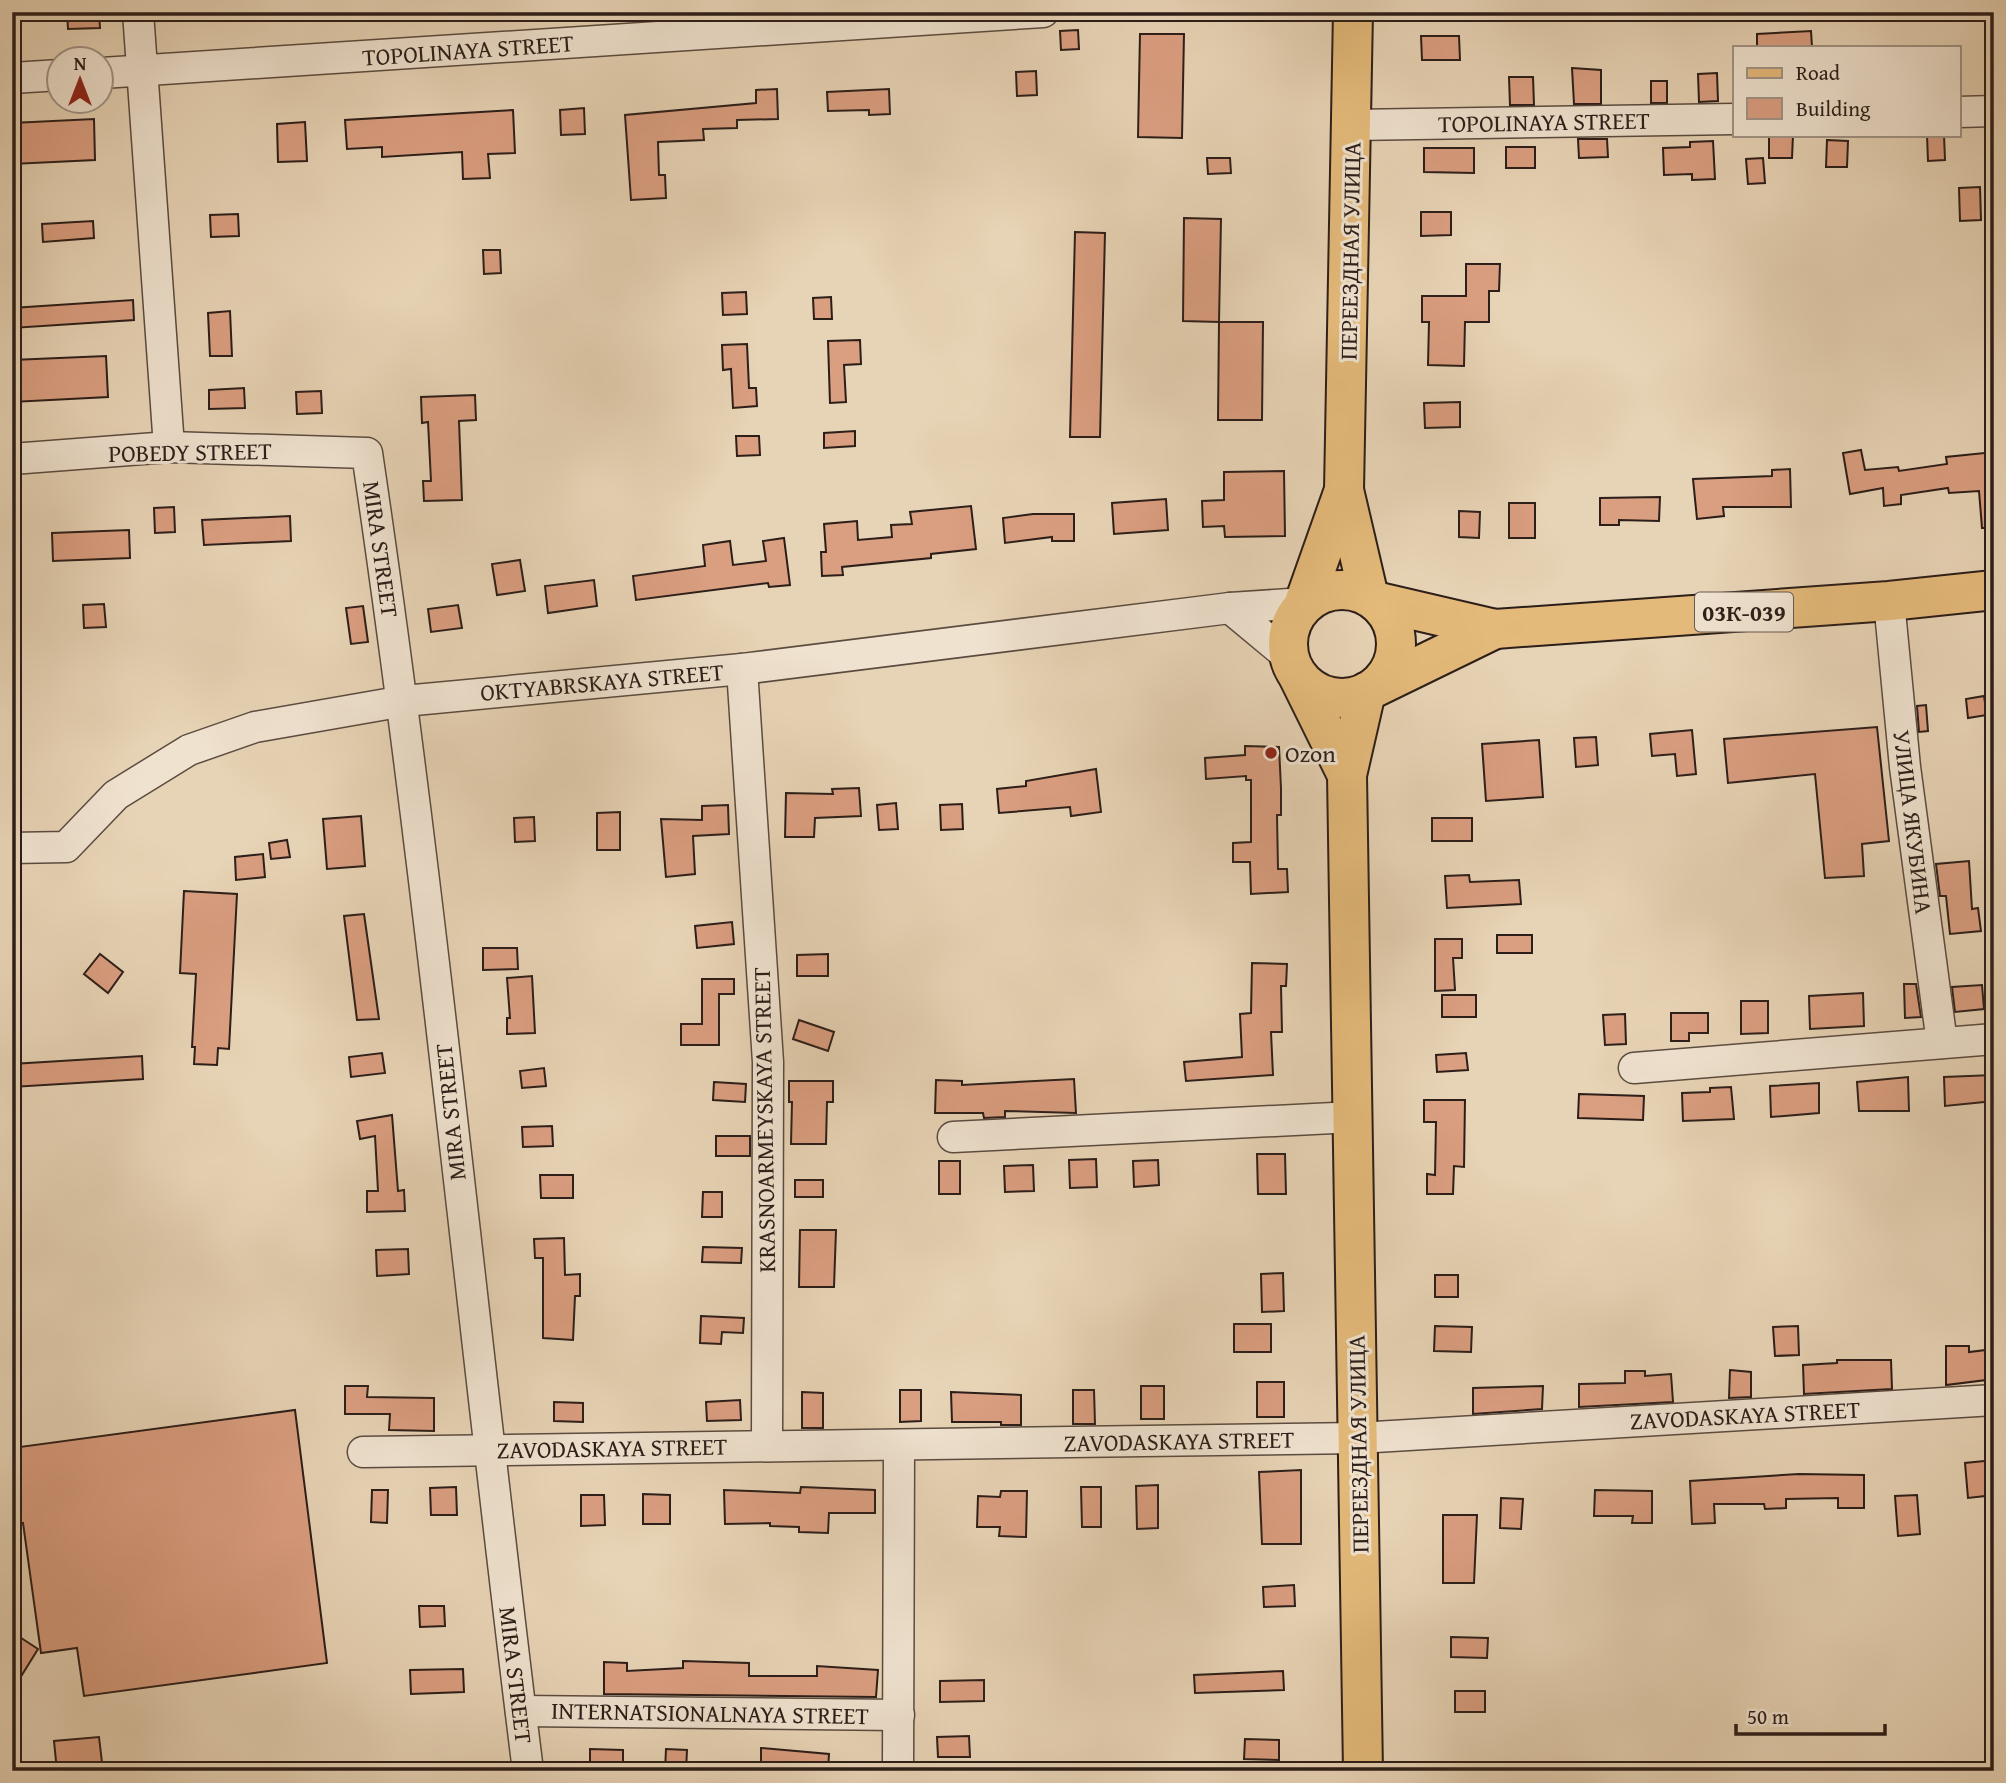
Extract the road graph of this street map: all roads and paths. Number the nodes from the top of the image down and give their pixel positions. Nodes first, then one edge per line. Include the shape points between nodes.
1 (138, 12) edge
2 (1043, 12) edge
3 (1353, 12) edge
4 (142, 71) junction
5 (116, 72) edge
6 (46, 76) edge
7 (12, 78) edge
8 (1994, 111) edge
9 (1960, 112) edge
10 (1733, 119) edge
11 (1353, 125) junction
12 (169, 447) junction
13 (367, 453) joint
14 (12, 459) edge
15 (1344, 490) junction
16 (1994, 590) edge
17 (1374, 599) junction
18 (1889, 601) junction
19 (1304, 603) junction
20 (1230, 608) junction
21 (1494, 629) junction
22 (1293, 666) junction
23 (742, 669) junction
24 (1371, 690) junction
25 (404, 701) junction
26 (1347, 775) junction
27 (12, 848) edge
28 (1994, 1039) edge
29 (1942, 1043) junction
30 (1634, 1068) dead end
31 (1353, 1117) junction
32 (953, 1137) dead end
33 (1994, 1400) edge
34 (1358, 1438) junction
35 (767, 1446) junction
36 (899, 1446) junction
37 (488, 1450) junction
38 (363, 1452) dead end
39 (521, 1711) junction
40 (899, 1715) junction
41 (528, 1771) edge
42 (898, 1771) edge
43 (1363, 1771) edge

1 - 4 street
2 - 4 street, TOPOLINAYA STREET
3 - 11 main road, ПЕРЕЕЗДНАЯ УЛИЦА
4 - 5 street, TOPOLINAYA STREET
4 - 12 street
6 - 7 street
8 - 9 street
10 - 11 street, TOPOLINAYA STREET
11 - 15 main road, ПЕРЕЕЗДНАЯ УЛИЦА
12 - 13 street, POBEDY STREET
12 - 14 street, POBEDY STREET
13 - 25 street, MIRA STREET
15 - 17 main road, ПЕРЕЕЗДНАЯ УЛИЦА
15 - 19 main road, ПЕРЕЕЗДНАЯ УЛИЦА
16 - 18 main road, 03К-039
17 - 19 main road via 1355,590 1328,590
17 - 21 main road, 03К-039
17 - 24 main road via 1393,621 1398,645 1392,669
18 - 21 main road, 03К-039
18 - 29 street, УЛИЦА ЯКУБИНА via 1905,767
19 - 20 street, OKTYABRSKAYA STREET
19 - 22 main road via 1287,638
20 - 22 street
20 - 23 street, OKTYABRSKAYA STREET
21 - 24 main road
22 - 24 main road via 1312,690 1333,698 1356,697
22 - 26 main road, ПЕРЕЕЗДНАЯ УЛИЦА
23 - 25 street, OKTYABRSKAYA STREET
23 - 35 street, KRASNOARMEYSKAYA STREET via 768,1062
24 - 26 main road, ПЕРЕЕЗДНАЯ УЛИЦА
25 - 27 street, OKTYABRSKAYA STREET via 255,727 189,750 116,795 66,847
25 - 37 street, MIRA STREET
26 - 31 main road, ПЕРЕЕЗДНАЯ УЛИЦА
28 - 29 street
29 - 30 street
31 - 32 street
31 - 34 main road, ПЕРЕЕЗДНАЯ УЛИЦА
33 - 34 street, ZAVODASKAYA STREET
34 - 36 street, ZAVODASKAYA STREET
34 - 43 main road, ПЕРЕЕЗДНАЯ УЛИЦА
35 - 36 street, ZAVODASKAYA STREET
35 - 37 street, ZAVODASKAYA STREET
36 - 40 street
37 - 38 street, ZAVODASKAYA STREET
37 - 39 street, MIRA STREET
39 - 40 street, INTERNATSIONALNAYA STREET
39 - 41 street, MIRA STREET
40 - 42 street

